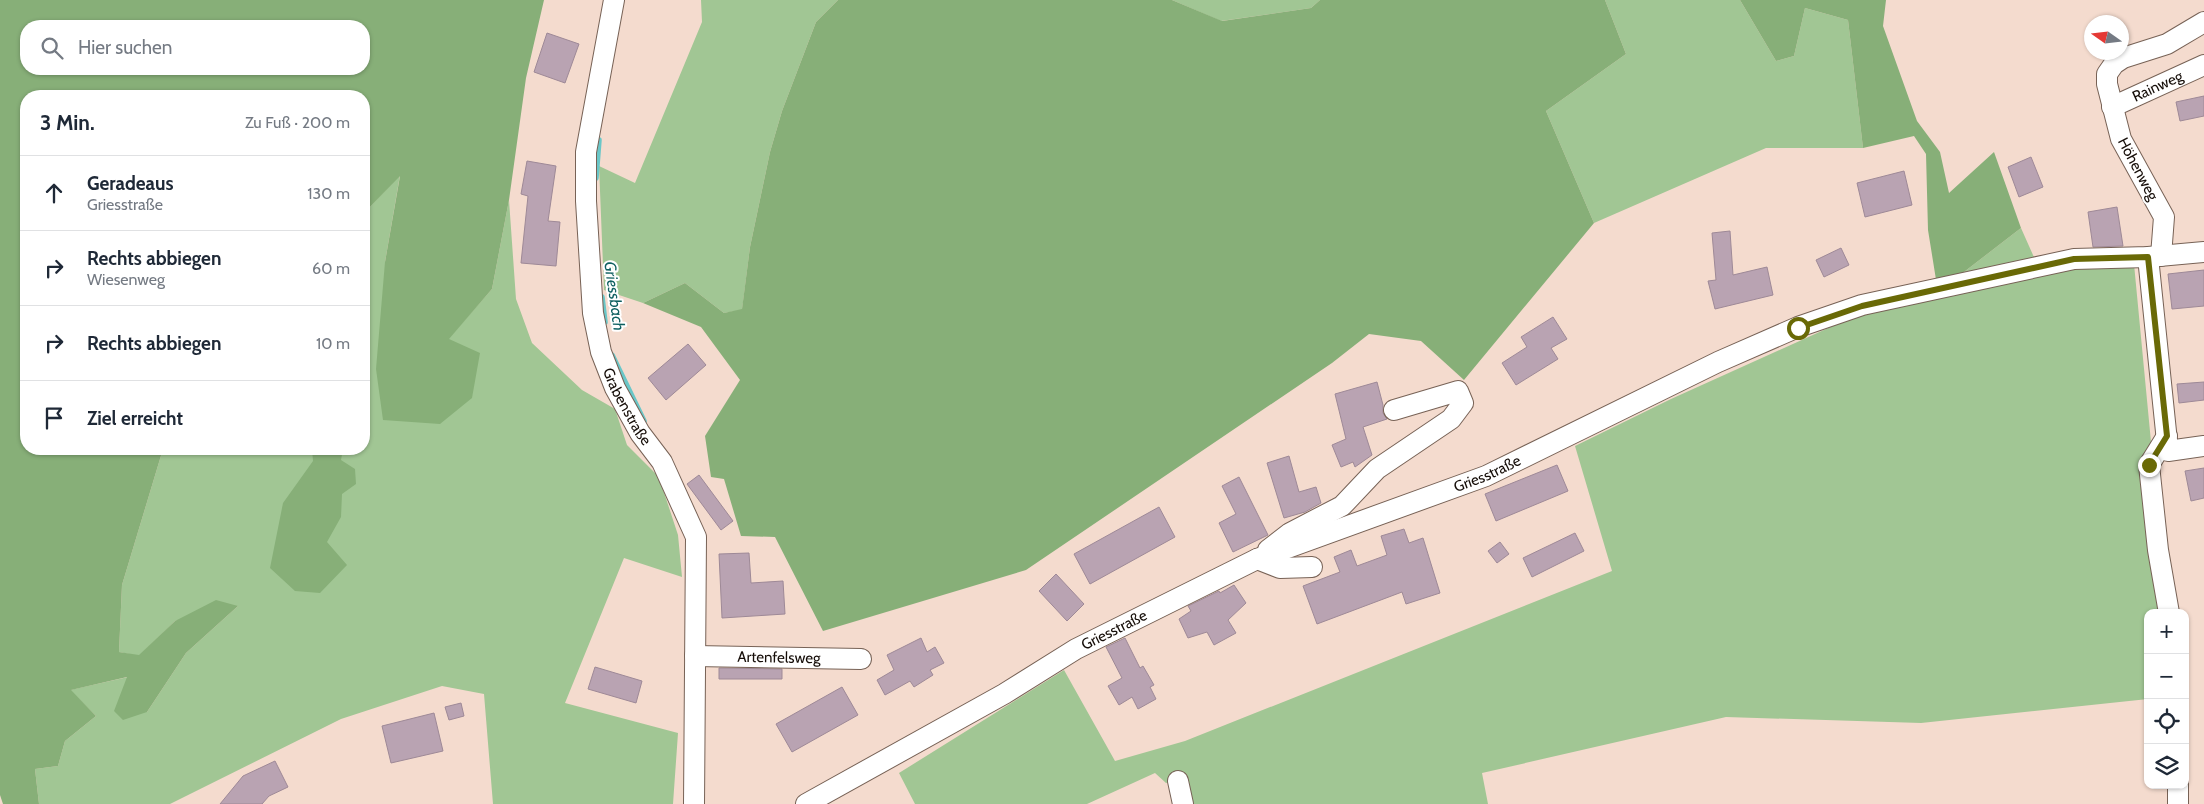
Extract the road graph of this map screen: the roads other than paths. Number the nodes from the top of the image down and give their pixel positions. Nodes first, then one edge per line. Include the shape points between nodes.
1 (614, 0) edge
2 (2204, 22) edge
3 (2204, 65) edge
4 (2112, 107) junction
5 (2204, 252) edge
6 (2154, 256) junction
7 (1394, 410) dead end
8 (2167, 436) junction
9 (2204, 446) edge
10 (1257, 559) junction
11 (1312, 567) dead end
12 (2168, 609) edge
13 (695, 656) junction
14 (862, 659) dead end
15 (1178, 781) dead end
16 (2178, 789) edge
17 (694, 804) edge
18 (806, 804) edge
19 (1183, 804) edge
20 (2178, 804) edge

1 - 13 street, Grabenstraße via 586,152 593,313 601,352 615,388 640,433 662,462 696,537
2 - 4 street, Höhenweg via 2167,44 2114,64 2107,74
3 - 4 street, Rainweg
4 - 6 street, Höhenweg via 2121,139 2164,217
5 - 6 street, Griesstraße
6 - 8 street, Höhenweg
6 - 10 street, Griesstraße via 2074,259 1862,306 1798,328 1718,362 1486,476
7 - 10 street via 1458,391 1463,403 1451,419 1377,469 1342,506 1290,532
8 - 9 street via 2168,451
8 - 12 street via 2149,465
10 - 11 street via 1280,568
10 - 18 street, Griesstraße via 1076,649 1004,694
13 - 14 street, Artenfelsweg
13 - 17 street, Grabenstraße
15 - 19 street
16 - 20 street

